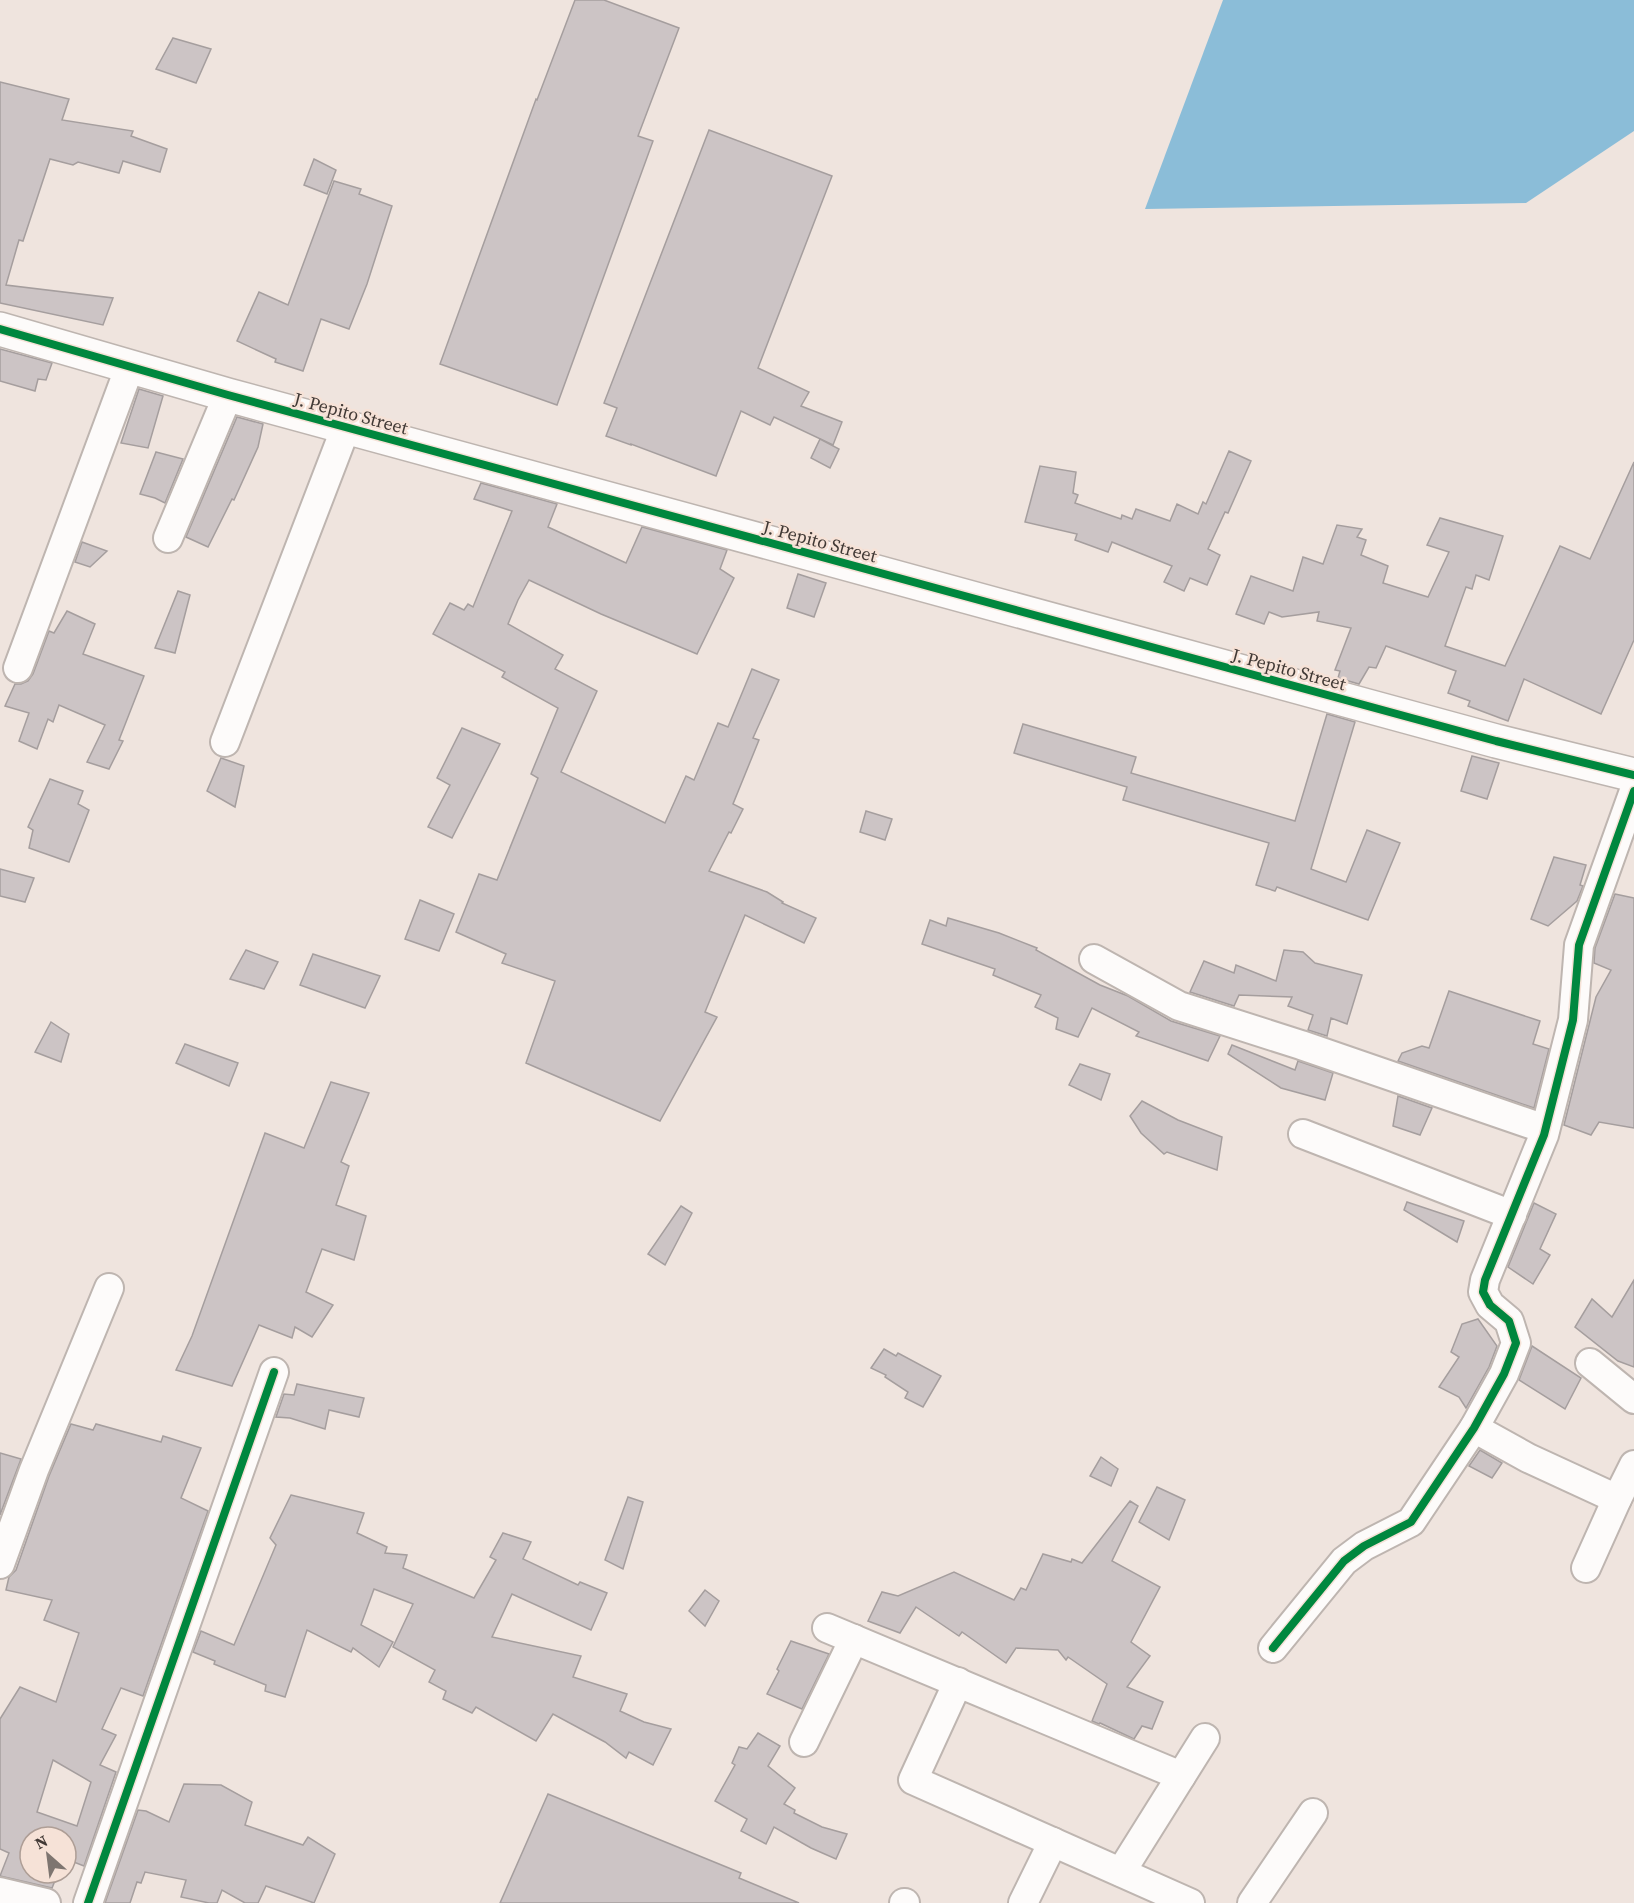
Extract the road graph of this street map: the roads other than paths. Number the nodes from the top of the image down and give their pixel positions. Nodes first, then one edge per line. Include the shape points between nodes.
1 (0, 329) edge
2 (130, 366) junction
3 (228, 395) junction
4 (346, 427) junction
5 (168, 538) dead end
6 (18, 668) dead end
7 (225, 742) dead end
8 (1634, 775) edge
9 (1634, 791) edge
10 (1094, 959) dead end
11 (1545, 1129) junction
12 (1303, 1134) dead end
13 (1512, 1215) junction
14 (109, 1288) dead end
15 (1590, 1363) dead end
16 (274, 1372) dead end
17 (1634, 1400) edge
18 (1474, 1428) junction
19 (1634, 1466) edge
20 (1617, 1499) junction
21 (0, 1564) edge
22 (1586, 1568) dead end
23 (827, 1628) dead end
24 (854, 1639) junction
25 (1273, 1648) dead end
26 (958, 1682) junction
27 (1205, 1738) dead end
28 (804, 1742) dead end
29 (1181, 1776) junction
30 (1313, 1814) dead end
31 (1053, 1842) junction
32 (1121, 1872) junction
33 (0, 1892) edge
34 (46, 1903) edge
35 (88, 1903) edge
36 (1023, 1903) edge
37 (1190, 1903) edge
38 (1252, 1903) edge

1 - 2 street, J. Pepito Street
2 - 3 street, J. Pepito Street
2 - 6 street
3 - 4 street, J. Pepito Street
3 - 5 street
4 - 7 street
4 - 8 street, J. Pepito Street via 1496,741
9 - 11 street via 1579,945 1573,1020
10 - 11 street via 1179,1006
11 - 13 street
12 - 13 street
13 - 18 street via 1483,1292 1490,1305 1509,1321 1516,1342 1504,1374
14 - 21 street
15 - 17 street
16 - 35 street
18 - 20 street
18 - 25 street via 1411,1522 1344,1561
19 - 20 street
20 - 22 street
23 - 24 street
24 - 26 street
24 - 28 street
26 - 29 street
26 - 31 street via 913,1780
27 - 29 street
29 - 32 street
30 - 38 street
31 - 32 street
31 - 36 street
32 - 37 street
33 - 34 street

